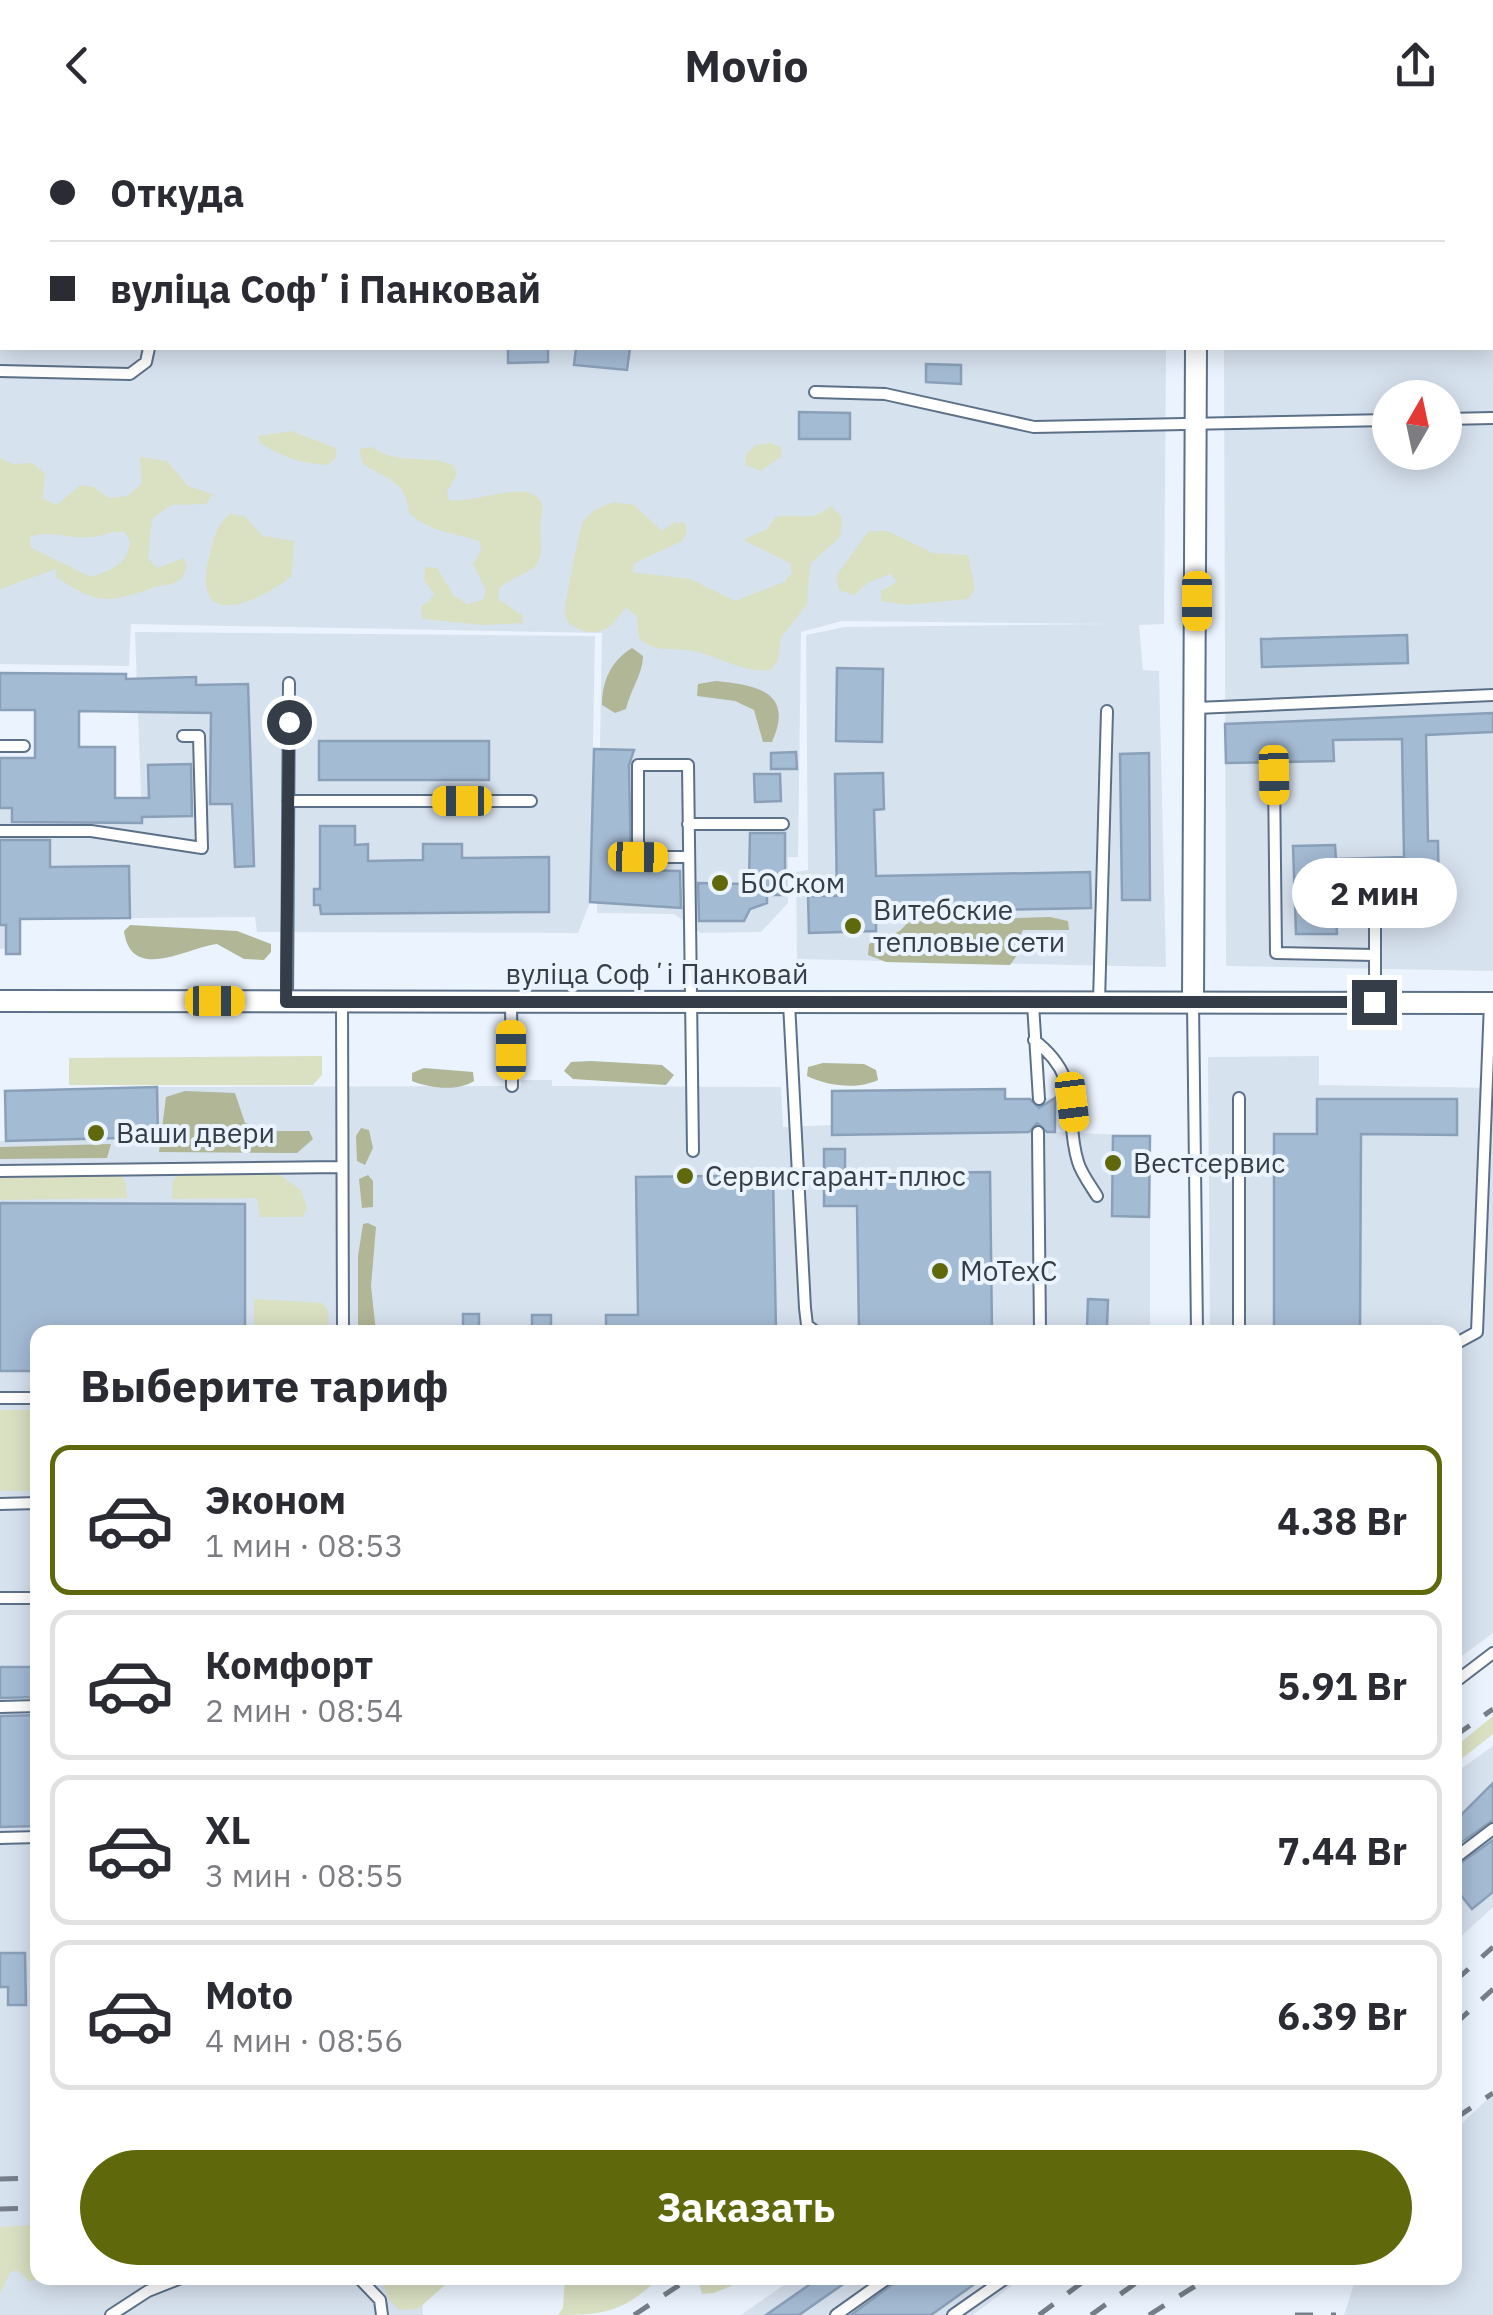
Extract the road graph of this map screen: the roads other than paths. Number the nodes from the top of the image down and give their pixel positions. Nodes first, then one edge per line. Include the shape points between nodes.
1 (149, 350) edge
2 (1196, 350) edge
3 (0, 371) edge
4 (815, 392) dead end
5 (1493, 418) edge
6 (1462, 419) edge
7 (1372, 420) edge
8 (1198, 423) junction
9 (289, 683) dead end
10 (1493, 696) edge
11 (1196, 708) junction
12 (1107, 711) dead end
13 (183, 736) dead end
14 (0, 746) edge
15 (24, 746) dead end
16 (1274, 775) dead end
17 (288, 801) junction
18 (532, 801) dead end
19 (688, 824) junction
20 (782, 824) dead end
21 (0, 831) edge
22 (688, 857) junction
23 (1375, 920) dead end
24 (1375, 955) junction
25 (0, 1001) edge
26 (286, 1002) junction
27 (342, 1002) junction
28 (511, 1002) junction
29 (688, 1002) junction
30 (789, 1002) junction
31 (1100, 1002) junction
32 (1193, 1002) junction
33 (1374, 1002) junction
34 (1491, 1003) edge
35 (1033, 1004) junction
36 (1034, 1040) junction
37 (512, 1086) dead end
38 (1038, 1098) dead end
39 (1240, 1098) dead end
40 (1038, 1132) dead end
41 (693, 1151) dead end
42 (342, 1166) junction
43 (0, 1171) edge
44 (1097, 1196) dead end
45 (343, 1325) edge
46 (810, 1325) edge
47 (1040, 1325) edge
48 (1197, 1325) edge
49 (1239, 1325) edge
50 (1462, 1340) edge
51 (0, 1398) edge
52 (30, 1398) edge
53 (30, 1503) edge
54 (0, 1504) edge
55 (0, 1598) edge
56 (30, 1598) edge
57 (1493, 1653) edge
58 (1462, 1677) edge
59 (0, 1706) edge
60 (30, 1706) edge
61 (1493, 1829) edge
62 (30, 1837) edge
63 (0, 1838) edge
64 (1462, 1853) edge
65 (163, 2285) edge
66 (366, 2285) edge
67 (878, 2285) edge
68 (996, 2285) edge
69 (111, 2315) edge
70 (382, 2315) edge
71 (836, 2315) edge
72 (953, 2315) edge

1 - 3 lane via 146,362 130,374
2 - 8 street
4 - 8 lane via 885,394 1034,427
5 - 6 lane
7 - 8 lane
8 - 11 street
9 - 17 lane
10 - 11 lane
11 - 32 street
12 - 31 lane
13 - 21 lane via 200,736 202,848 91,831
14 - 15 lane
16 - 24 lane via 1276,953
17 - 18 lane
17 - 26 lane
19 - 20 lane
19 - 22 lane
19 - 22 lane via 688,765 638,765 638,857
22 - 29 lane
23 - 24 lane
24 - 33 lane
25 - 26 street, вуліца Софʼі Панковай
26 - 27 street, вуліца Софʼі Панковай
27 - 28 street, вуліца Софʼі Панковай
27 - 42 lane
28 - 29 street, вуліца Софʼі Панковай
28 - 37 lane
29 - 30 street, вуліца Софʼі Панковай
29 - 41 lane
30 - 35 street, вуліца Софʼі Панковай
30 - 46 lane
31 - 32 street, вуліца Софʼі Панковай
31 - 35 street, вуліца Софʼі Панковай
32 - 33 street, вуліца Софʼі Панковай
32 - 48 lane
33 - 34 street, вуліца Софʼі Панковай
34 - 50 lane via 1477,1332
35 - 36 lane
36 - 38 lane
36 - 44 lane via 1055,1056 1072,1102 1077,1161
39 - 49 lane
40 - 47 lane
42 - 43 lane
42 - 45 lane
51 - 52 lane
53 - 54 lane
55 - 56 lane
57 - 58 lane
59 - 60 lane
61 - 64 lane
62 - 63 lane
65 - 69 lane
66 - 70 lane via 380,2300
67 - 71 lane
68 - 72 lane

